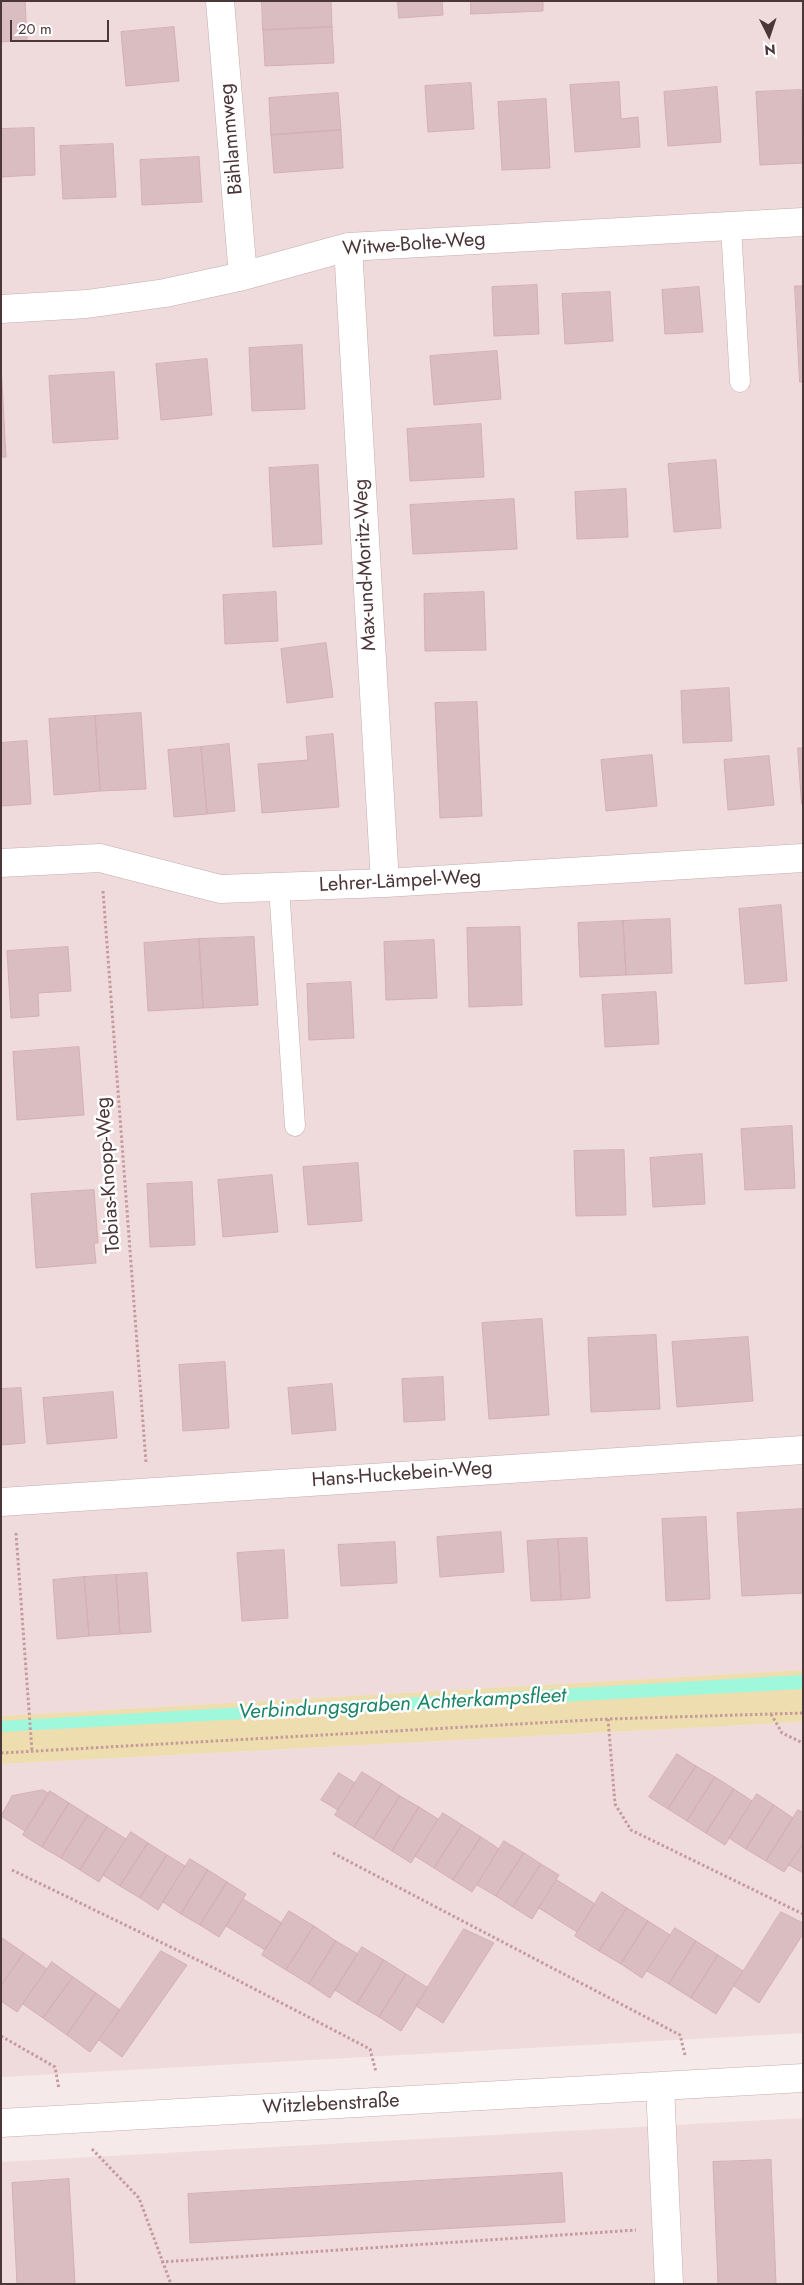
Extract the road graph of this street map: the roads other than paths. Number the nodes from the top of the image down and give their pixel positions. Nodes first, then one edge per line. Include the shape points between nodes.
1 (220, 1) edge
2 (803, 222) edge
3 (731, 227) junction
4 (348, 247) junction
5 (243, 276) junction
6 (1, 309) edge
7 (740, 382) dead end
8 (803, 858) edge
9 (1, 863) edge
10 (385, 883) junction
11 (279, 888) junction
12 (295, 1126) dead end
13 (803, 1450) edge
14 (8, 1502) edge
15 (803, 2078) edge
16 (660, 2086) junction
17 (1, 2123) edge
18 (669, 2284) edge

1 - 5 street, Bählammweg
2 - 3 street, Witwe-Bolte-Weg
3 - 4 street, Witwe-Bolte-Weg
3 - 7 lane
4 - 5 street, Witwe-Bolte-Weg
4 - 10 street, Max-und-Moritz-Weg
5 - 6 street, Witwe-Bolte-Weg via 165,293 87,304
8 - 10 street, Lehrer-Lämpel-Weg
9 - 11 street, Lehrer-Lämpel-Weg via 100,858 220,889
10 - 11 street, Lehrer-Lämpel-Weg
11 - 12 lane
13 - 14 street, Hans-Huckebein-Weg
15 - 16 street, Witzlebenstraße
16 - 17 street, Witzlebenstraße
16 - 18 street

